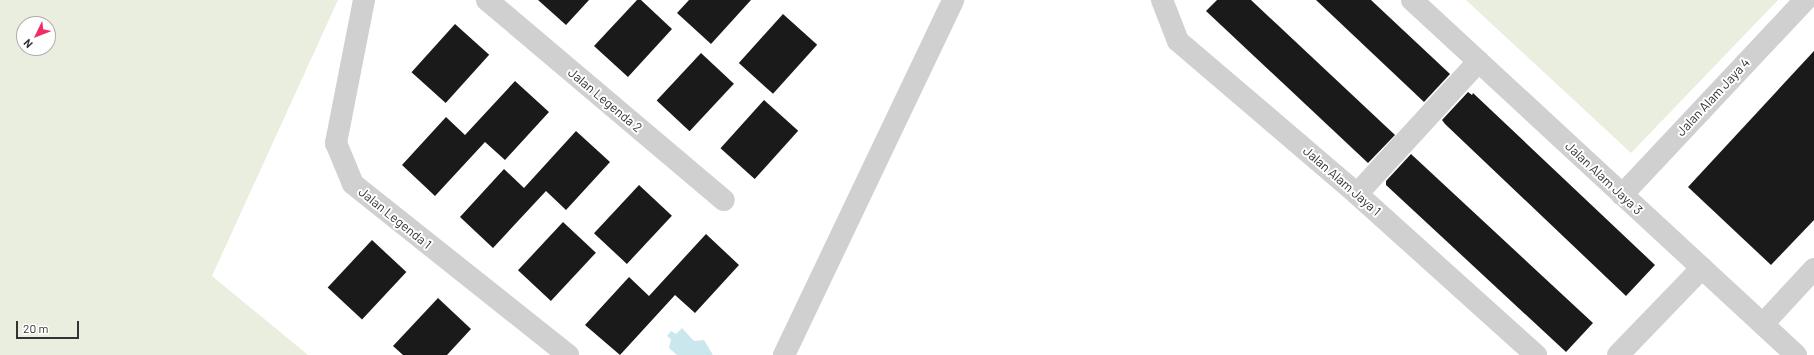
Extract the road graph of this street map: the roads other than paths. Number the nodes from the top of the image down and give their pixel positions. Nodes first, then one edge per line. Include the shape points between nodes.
1 (364, 0) edge
2 (487, 0) edge
3 (953, 0) edge
4 (1162, 0) edge
5 (1412, 0) edge
6 (1804, 0) edge
7 (1479, 61) junction
8 (1357, 194) junction
9 (1622, 195) junction
10 (724, 200) dead end
11 (1702, 268) junction
12 (1814, 269) edge
13 (1762, 324) junction
14 (568, 355) edge
15 (784, 355) edge
16 (1536, 355) edge
17 (1618, 355) edge
18 (1796, 355) edge

1 - 14 street, Jalan Legenda 1 via 336,143 353,184
2 - 10 street, Jalan Legenda 2
3 - 15 street
4 - 8 street, Jalan Alam Jaya 1 via 1178,42
5 - 7 street, Jalan Alam Jaya 3
6 - 9 street, Jalan Alam Jaya 4
7 - 8 street
7 - 9 street, Jalan Alam Jaya 3
8 - 16 street, Jalan Alam Jaya 1
9 - 11 street, Jalan Alam Jaya 3
11 - 13 street, Jalan Alam Jaya 3
11 - 17 street
12 - 13 street
13 - 18 street, Jalan Alam Jaya 3

